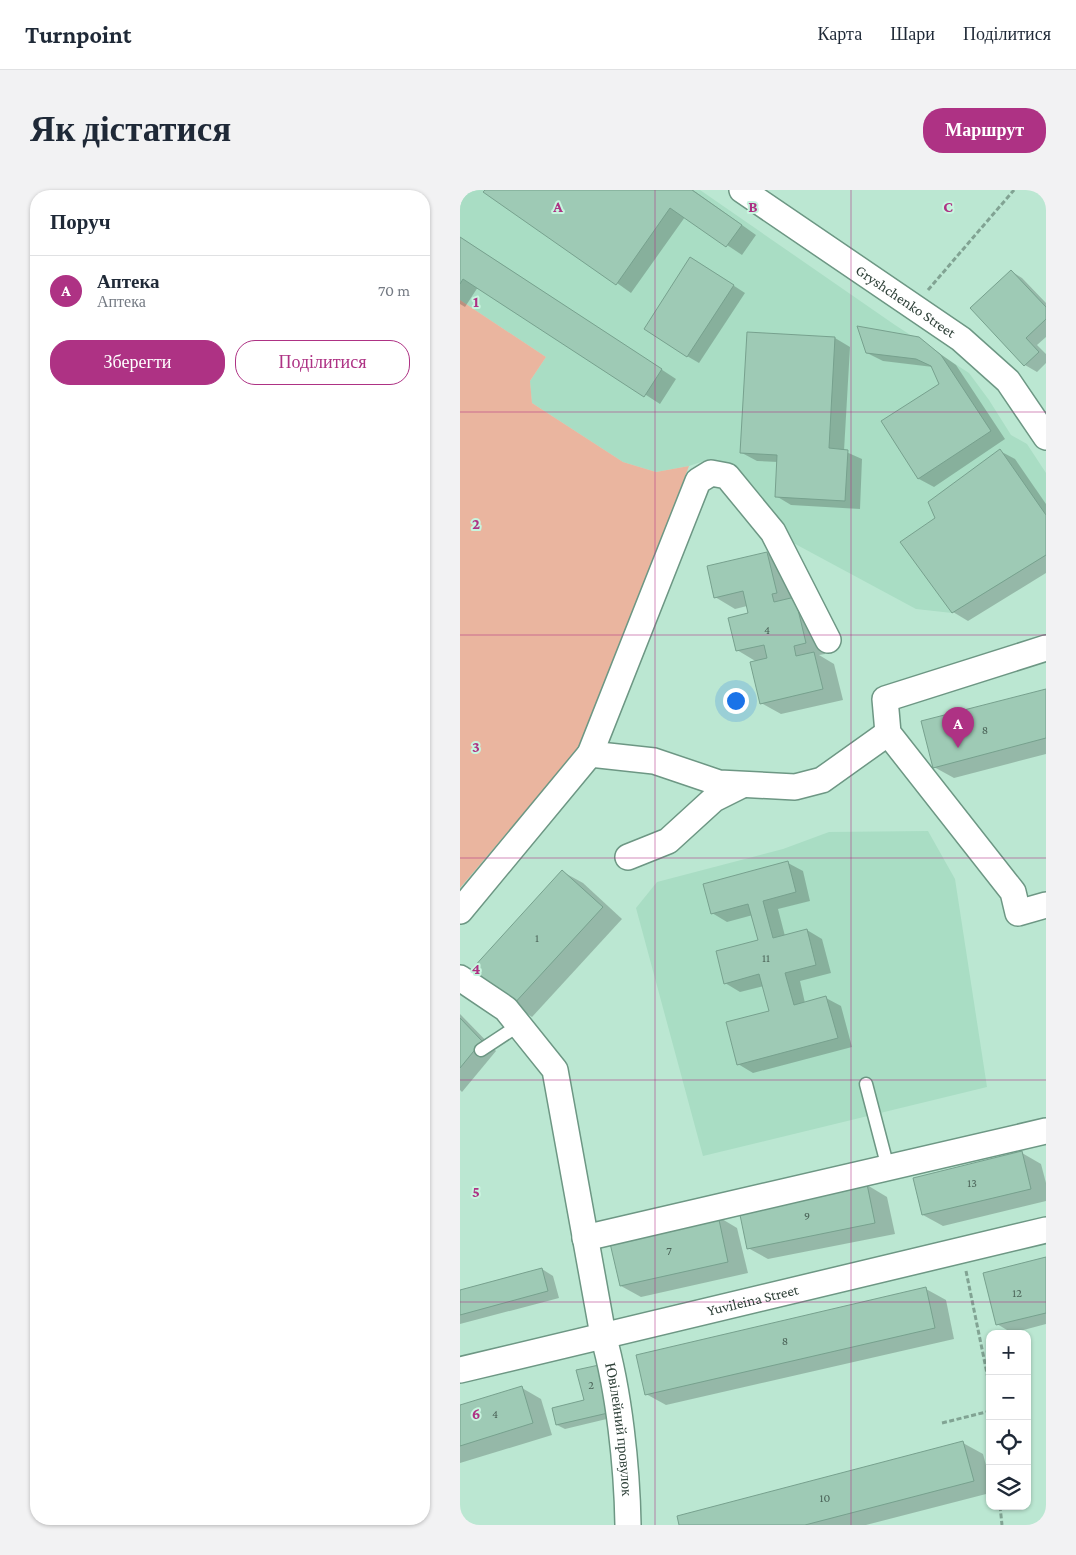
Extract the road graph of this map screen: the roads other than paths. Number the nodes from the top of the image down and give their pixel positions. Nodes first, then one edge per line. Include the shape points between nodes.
1 (742, 190) edge
2 (1046, 437) edge
3 (828, 640) dead end
4 (1046, 648) edge
5 (888, 733) junction
6 (590, 754) junction
7 (742, 785) junction
8 (628, 857) dead end
9 (1046, 905) edge
10 (460, 911) edge
11 (460, 978) edge
12 (519, 1026) junction
13 (481, 1050) dead end
14 (866, 1084) dead end
15 (1046, 1131) edge
16 (888, 1168) junction
17 (1046, 1230) edge
18 (585, 1238) junction
19 (603, 1335) junction
20 (460, 1370) edge
21 (628, 1525) edge

1 - 2 street, Gryshchenko Street via 961,339 1008,381
3 - 6 street via 773,532 727,476 711,473 698,481
4 - 5 street via 885,699
5 - 7 street via 822,780 795,787
5 - 9 street via 1013,892 1018,912
6 - 7 street via 654,761 719,783
6 - 10 street
7 - 8 street via 714,799 668,841
11 - 12 street, Ювілейний провулок via 506,1009
12 - 13 lane
12 - 18 street, Ювілейний провулок via 555,1070
14 - 16 lane
15 - 16 street
16 - 18 street
17 - 19 street, Yuvileina Street
18 - 19 street, Ювілейний провулок
19 - 20 street, Yuvileina Street
19 - 21 street, Ювілейний провулок via 613,1368 628,1498

